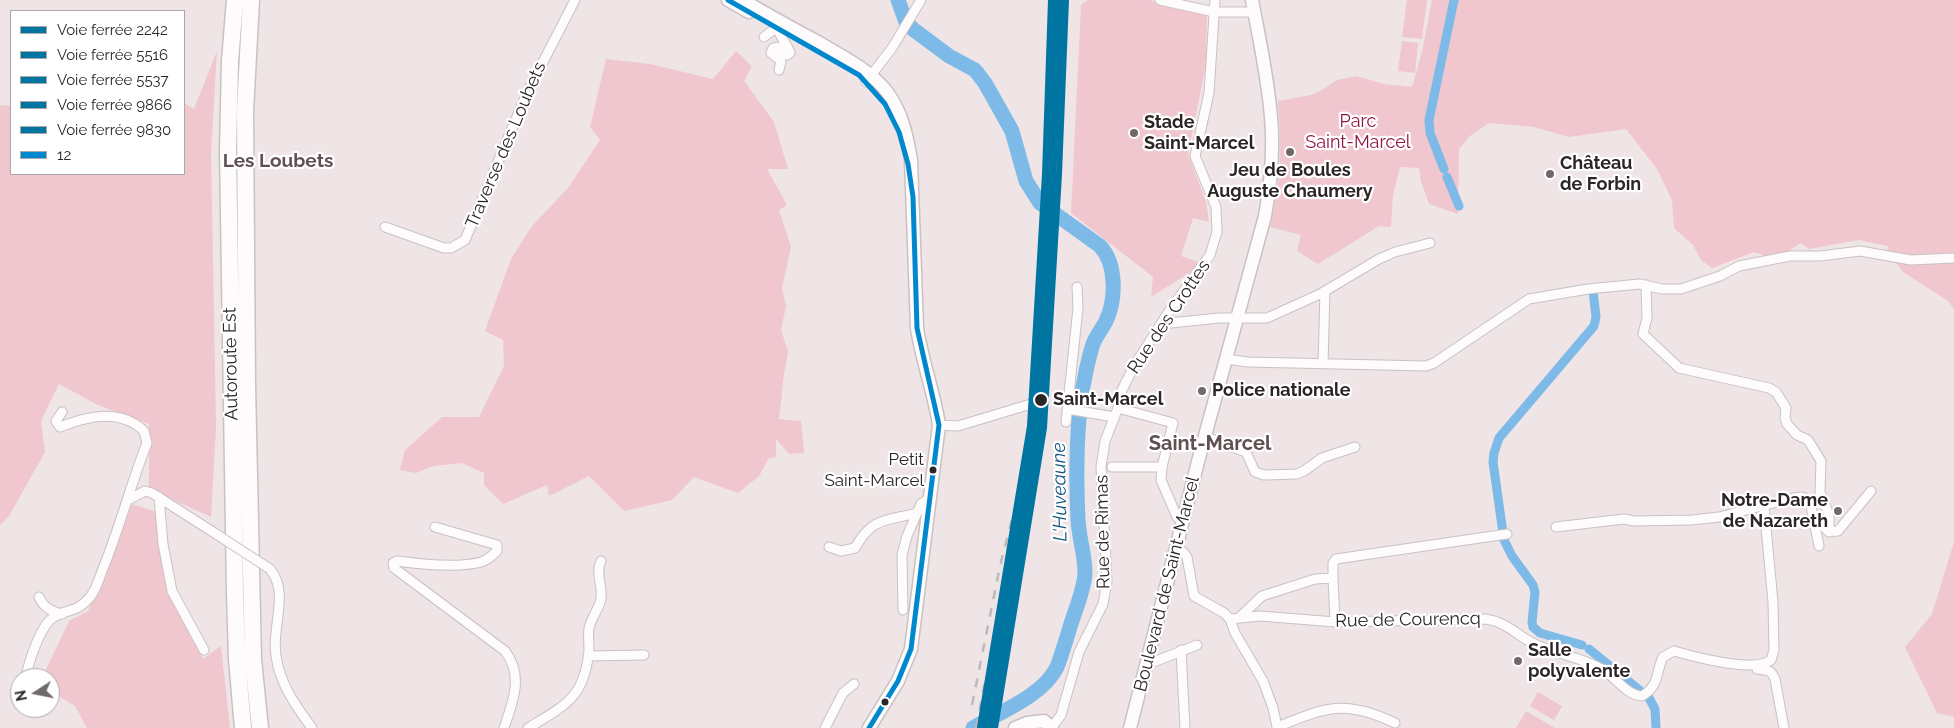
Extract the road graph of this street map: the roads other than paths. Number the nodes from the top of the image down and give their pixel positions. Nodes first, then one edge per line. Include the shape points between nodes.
1 (235, 0) edge
2 (251, 0) edge
3 (574, 0) edge
4 (728, 0) edge
5 (742, 0) edge
6 (921, 0) edge
7 (1160, 0) edge
8 (1214, 0) edge
9 (1253, 6) edge
10 (1214, 12) junction
11 (777, 27) junction
12 (795, 30) junction
13 (764, 36) dead end
14 (809, 42) junction
15 (779, 70) dead end
16 (869, 79) junction
17 (385, 226) dead end
18 (1430, 243) dead end
19 (1954, 258) edge
20 (1646, 285) junction
21 (1077, 287) dead end
22 (1323, 293) junction
23 (1236, 317) junction
24 (1161, 324) junction
25 (1226, 358) junction
26 (1323, 364) junction
27 (1031, 404) dead end
28 (1118, 408) junction
29 (1069, 410) junction
30 (62, 412) dead end
31 (1114, 417) junction
32 (1066, 422) dead end
33 (939, 425) junction
34 (1205, 437) junction
35 (1355, 447) dead end
36 (1112, 467) dead end
37 (1162, 468) junction
38 (1871, 491) dead end
39 (159, 497) junction
40 (931, 497) junction
41 (128, 500) junction
42 (1764, 506) junction
43 (916, 513) junction
44 (1814, 517) junction
45 (1182, 522) junction
46 (435, 527) dead end
47 (1556, 527) dead end
48 (1830, 532) junction
49 (1503, 534) dead end
50 (1819, 546) dead end
51 (829, 547) dead end
52 (1175, 550) junction
53 (601, 562) dead end
54 (1333, 578) junction
55 (39, 597) dead end
56 (903, 610) dead end
57 (63, 614) junction
58 (1240, 617) junction
59 (1230, 619) junction
60 (1335, 622) junction
61 (1197, 645) dead end
62 (204, 650) dead end
63 (1181, 650) junction
64 (644, 655) dead end
65 (588, 656) junction
66 (1146, 665) junction
67 (1751, 665) junction
68 (29, 668) edge
69 (854, 684) dead end
70 (1395, 723) dead end
71 (1052, 727) edge
72 (243, 728) edge
73 (260, 728) edge
74 (312, 728) edge
75 (504, 728) edge
76 (528, 728) edge
77 (825, 728) edge
78 (869, 728) edge
79 (1015, 728) edge
80 (1130, 728) edge
81 (1185, 728) edge
82 (1784, 728) edge

1 - 72 highway, Autoroute Est via 228,151 229,259 237,659
2 - 73 highway, Autoroute Est via 245,111 247,356 254,660
3 - 17 street, Traverse des Loubets via 527,93 465,240 444,248
4 - 11 main road
5 - 12 main road
6 - 16 street
7 - 10 street
8 - 10 street, Rue des Crottes
9 - 10 street
9 - 23 main road, Boulevard de Saint-Marcel via 1269,98 1272,148 1265,216
10 - 24 street, Rue des Crottes via 1209,93 1195,156 1216,207 1217,232 1210,255
11 - 12 main road
11 - 13 street
11 - 14 main road
11 - 15 street via 779,36 790,49 787,55 777,47 771,51 781,61
12 - 14 main road
14 - 16 main road via 853,63
16 - 33 main road via 887,92 896,106 911,160 917,328
18 - 22 street via 1379,259
19 - 20 street via 1911,260 1860,251 1790,256 1739,266 1681,289
20 - 26 street via 1588,289 1529,299 1431,364
20 - 48 street via 1644,334 1679,368 1776,392 1786,408 1787,424 1797,435 1808,440 1821,461 1820,492 1829,516
21 - 29 street
22 - 23 street via 1268,318
22 - 26 street
23 - 24 street
23 - 25 main road, Boulevard de Saint-Marcel
24 - 28 street, Rue des Crottes via 1134,366 1121,392
25 - 26 street via 1248,362
25 - 34 main road, Boulevard de Saint-Marcel
27 - 33 street via 960,426
28 - 31 street, Rue des Crottes
28 - 37 street via 1173,423
29 - 31 street
29 - 32 street
30 - 41 street via 56,421 60,427 95,416 128,419 144,431 147,443
31 - 71 street, Rue de Rimas via 1101,457 1106,594 1080,652 1061,716
33 - 40 main road
34 - 35 street via 1246,452 1255,472 1264,475 1297,474 1322,458
34 - 45 main road, Boulevard de Saint-Marcel
36 - 37 street
37 - 45 street via 1165,491
38 - 48 street via 1842,528
39 - 41 street via 145,491
39 - 62 street via 172,591
39 - 74 street, bridge via 270,568 280,592 274,645 278,669 287,692
40 - 43 street via 921,504
40 - 78 main road via 911,649 898,681
41 - 57 street via 92,595 83,605
42 - 44 street via 1802,497 1810,501
42 - 47 street via 1692,520 1624,519
42 - 67 street, Rue de Courencq via 1774,650 1767,663
43 - 51 street via 873,525 854,548 841,551
43 - 56 street via 903,546
44 - 48 street
44 - 50 street
45 - 52 main road, Boulevard de Saint-Marcel
46 - 75 street via 497,545 497,551 490,558 472,564 393,563 394,568 505,651 513,661 515,695
49 - 54 street via 1336,559
52 - 59 street via 1188,557 1194,596
52 - 66 main road, Boulevard de Saint-Marcel
53 - 65 street via 598,568 601,598 589,627
54 - 58 street via 1315,579 1262,596
54 - 60 street
55 - 57 street via 48,609
57 - 68 street via 56,616 44,628
58 - 59 street, Rue de Courencq
58 - 60 street, Rue de Courencq
59 - 70 street via 1264,681 1277,727 1324,709 1346,707
60 - 67 street, Rue de Courencq via 1494,620 1536,645 1600,667 1632,694 1642,696 1656,683 1663,657 1674,651 1709,661
61 - 63 street
63 - 66 street
63 - 81 street
64 - 65 street
65 - 76 street via 585,676 576,694
66 - 80 main road, Boulevard de Saint-Marcel
67 - 82 street via 1755,669 1767,669 1775,679
69 - 77 street via 844,693
71 - 79 main road via 1044,721

